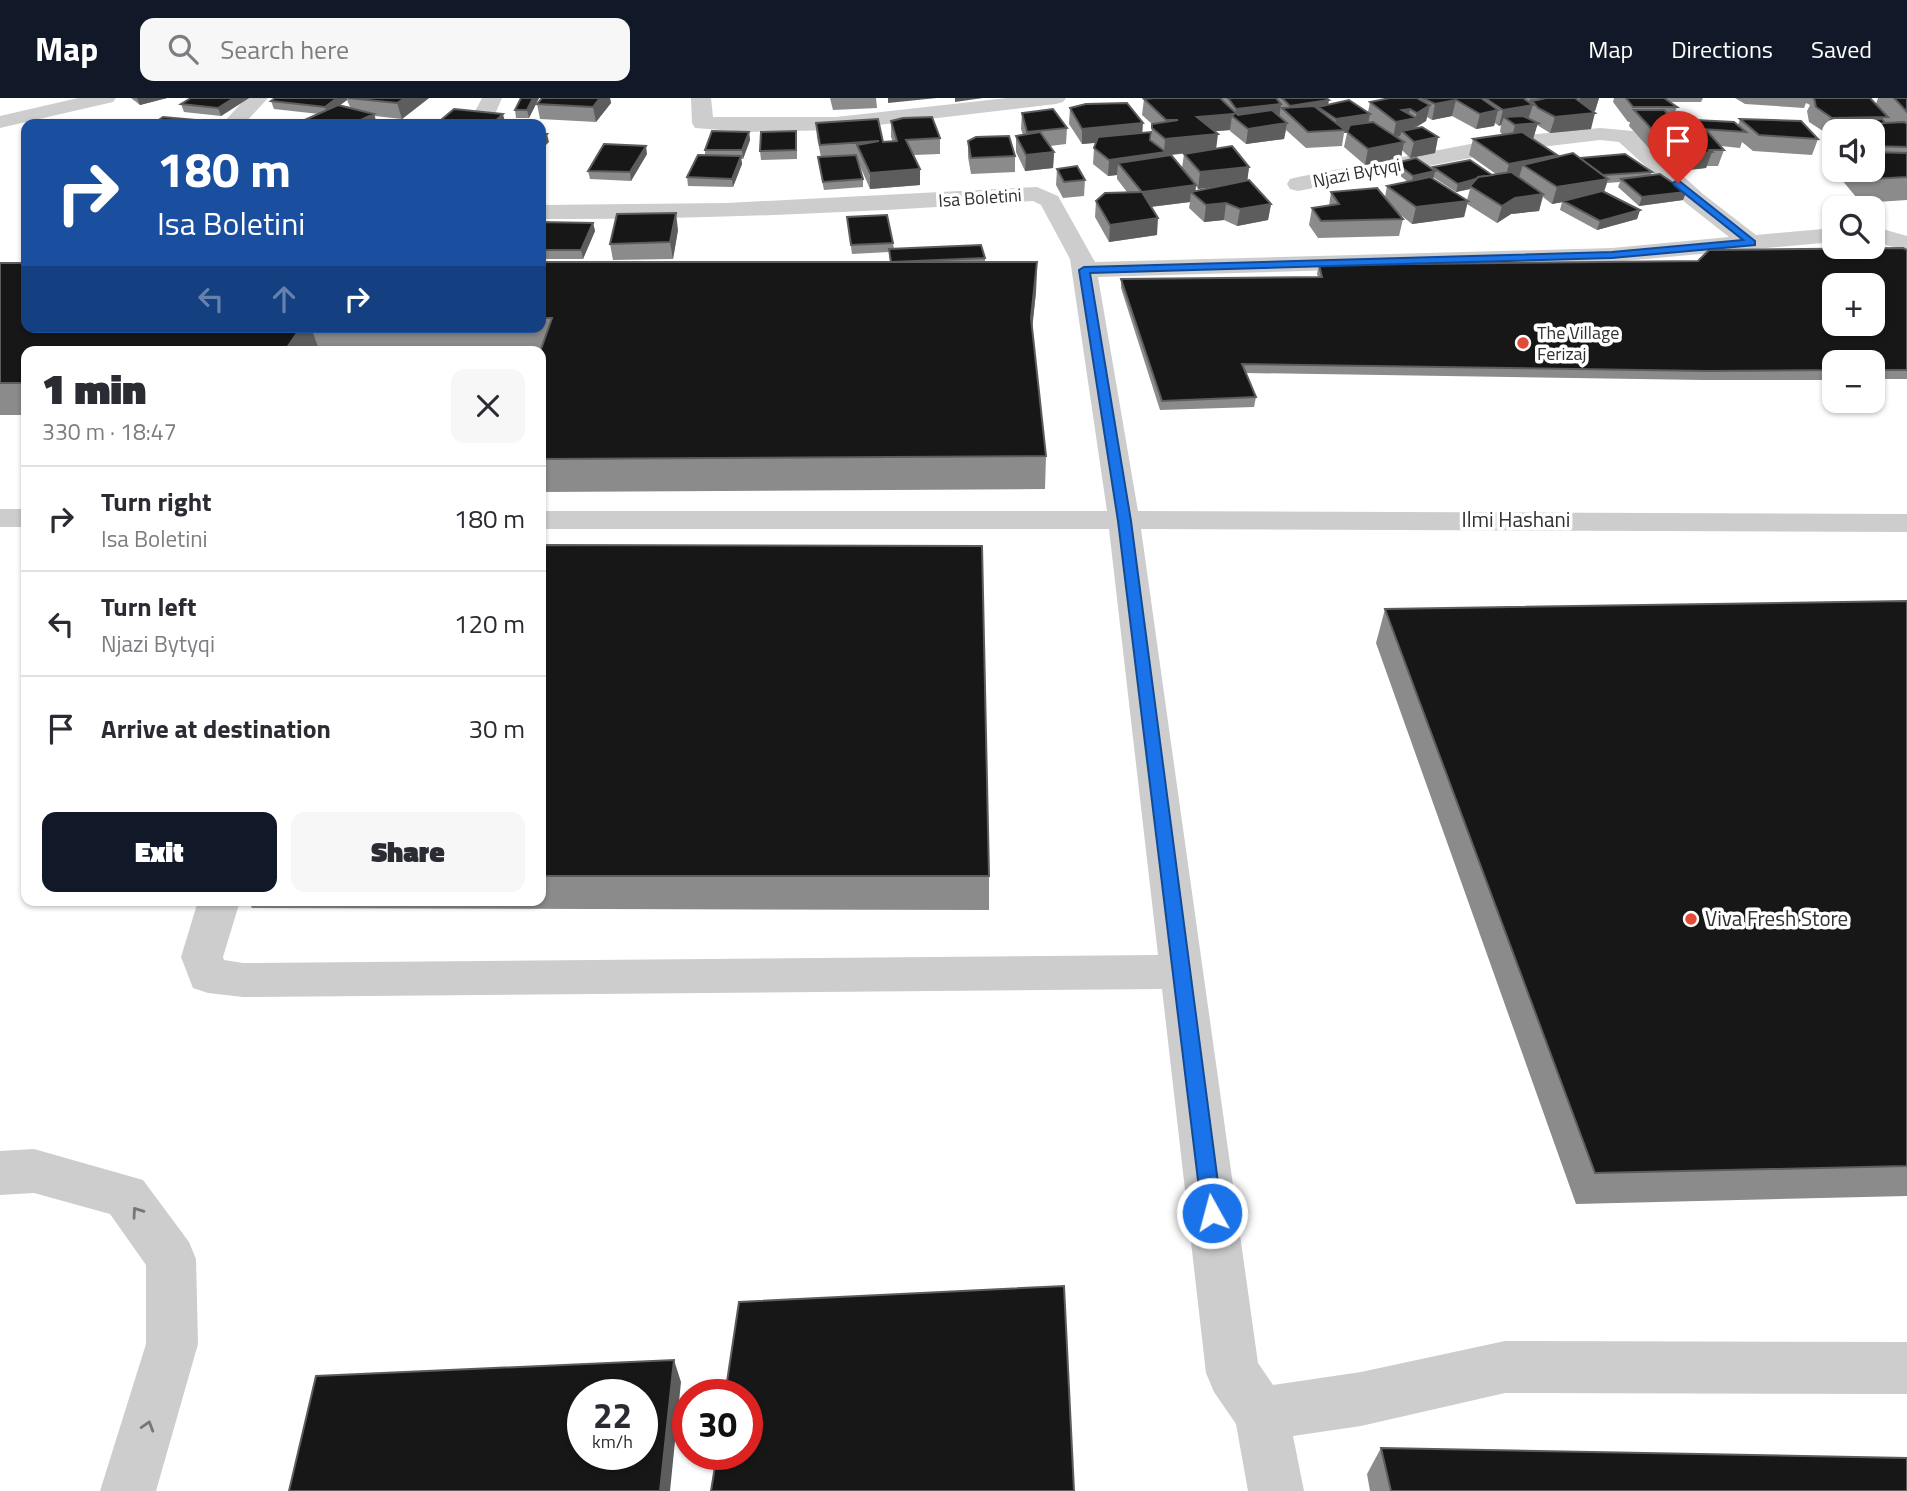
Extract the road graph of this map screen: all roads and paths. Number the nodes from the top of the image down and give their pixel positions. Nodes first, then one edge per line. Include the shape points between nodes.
1 (106, 98) edge
2 (258, 98) edge
3 (492, 98) edge
4 (701, 98) edge
5 (1056, 98) edge
6 (237, 119) edge
7 (482, 119) edge
8 (0, 122) edge
9 (1298, 184) dead end
10 (546, 212) edge
11 (1907, 228) edge
12 (1885, 231) edge
13 (1822, 236) edge
14 (1885, 236) edge
15 (1752, 243) junction
16 (1907, 244) edge
17 (1084, 270) junction
18 (0, 518) edge
19 (21, 518) edge
20 (546, 520) edge
21 (1124, 521) junction
22 (1907, 523) edge
23 (217, 906) edge
24 (1180, 972) junction
25 (0, 1172) edge
26 (1907, 1367) edge
27 (1261, 1414) junction
28 (128, 1491) edge
29 (1276, 1491) edge

1 - 8 street
2 - 6 street
3 - 7 street
4 - 5 street via 703,124 739,127 825,123
9 - 15 street, Njazi Bytyqi via 1507,144 1600,134 1625,136
10 - 17 street, Isa Boletini via 822,208 1037,194 1050,201 1082,258
11 - 12 street
13 - 15 street
14 - 16 street
15 - 17 street via 1612,255
17 - 21 street
18 - 19 street
20 - 21 street, Ilmi Hashani
21 - 22 street, Ilmi Hashani
21 - 24 street
23 - 24 street via 201,957 208,976 243,980
24 - 27 street via 1233,1373
28 -> 25 street via 172,1343 171,1259 126,1196 34,1171
26 - 27 street via 1505,1367 1360,1399
27 - 29 street

